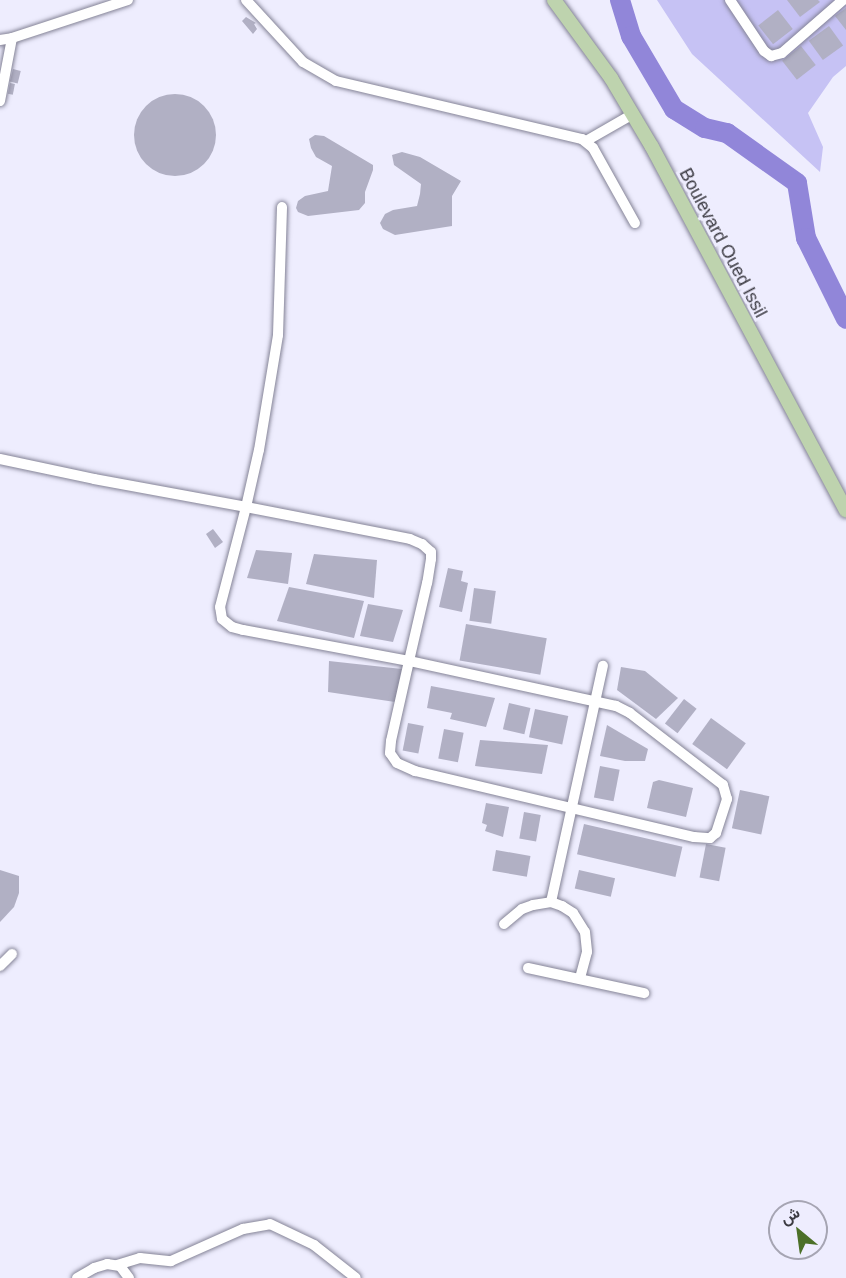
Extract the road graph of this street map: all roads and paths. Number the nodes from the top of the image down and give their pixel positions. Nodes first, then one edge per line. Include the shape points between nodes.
1 (128, 0) edge
2 (246, 0) edge
3 (554, 0) edge
4 (730, 0) edge
5 (843, 0) edge
6 (12, 38) junction
7 (0, 40) edge
8 (0, 101) edge
9 (633, 114) junction
10 (586, 141) junction
11 (282, 207) dead end
12 (635, 223) dead end
13 (0, 459) edge
14 (246, 507) junction
15 (846, 511) edge
16 (409, 661) junction
17 (603, 666) dead end
18 (594, 701) junction
19 (569, 808) junction
20 (551, 902) junction
21 (504, 924) dead end
22 (12, 954) dead end
23 (0, 966) edge
24 (528, 968) dead end
25 (580, 978) junction
26 (644, 993) dead end
27 (117, 1265) junction
28 (77, 1278) edge
29 (129, 1278) edge
30 (356, 1278) edge

1 - 6 street
2 - 10 street via 303,62 336,81
3 - 9 main road, Boulevard Oued Issil
4 - 5 street via 771,56 782,53
6 - 7 street
6 - 8 street
9 - 10 street
9 - 15 main road, Boulevard Oued Issil
10 - 12 street
11 - 14 street via 278,335
13 - 14 street
14 - 16 street via 410,539 427,546 429,571
14 - 16 street via 220,607 225,623 243,630
16 - 18 street
16 - 19 street via 391,741 390,753 397,763 415,771
17 - 18 street
18 - 19 street
18 - 19 street via 630,713 716,777 726,791 725,811 716,833 703,839
19 - 20 street
20 - 21 street via 522,909
20 - 25 street via 573,913 585,932 586,952
22 - 23 street
24 - 25 street
25 - 26 street
27 - 28 street via 94,1268
27 - 29 street via 126,1270
27 - 30 street via 140,1258 171,1261 243,1229 270,1224 314,1245

